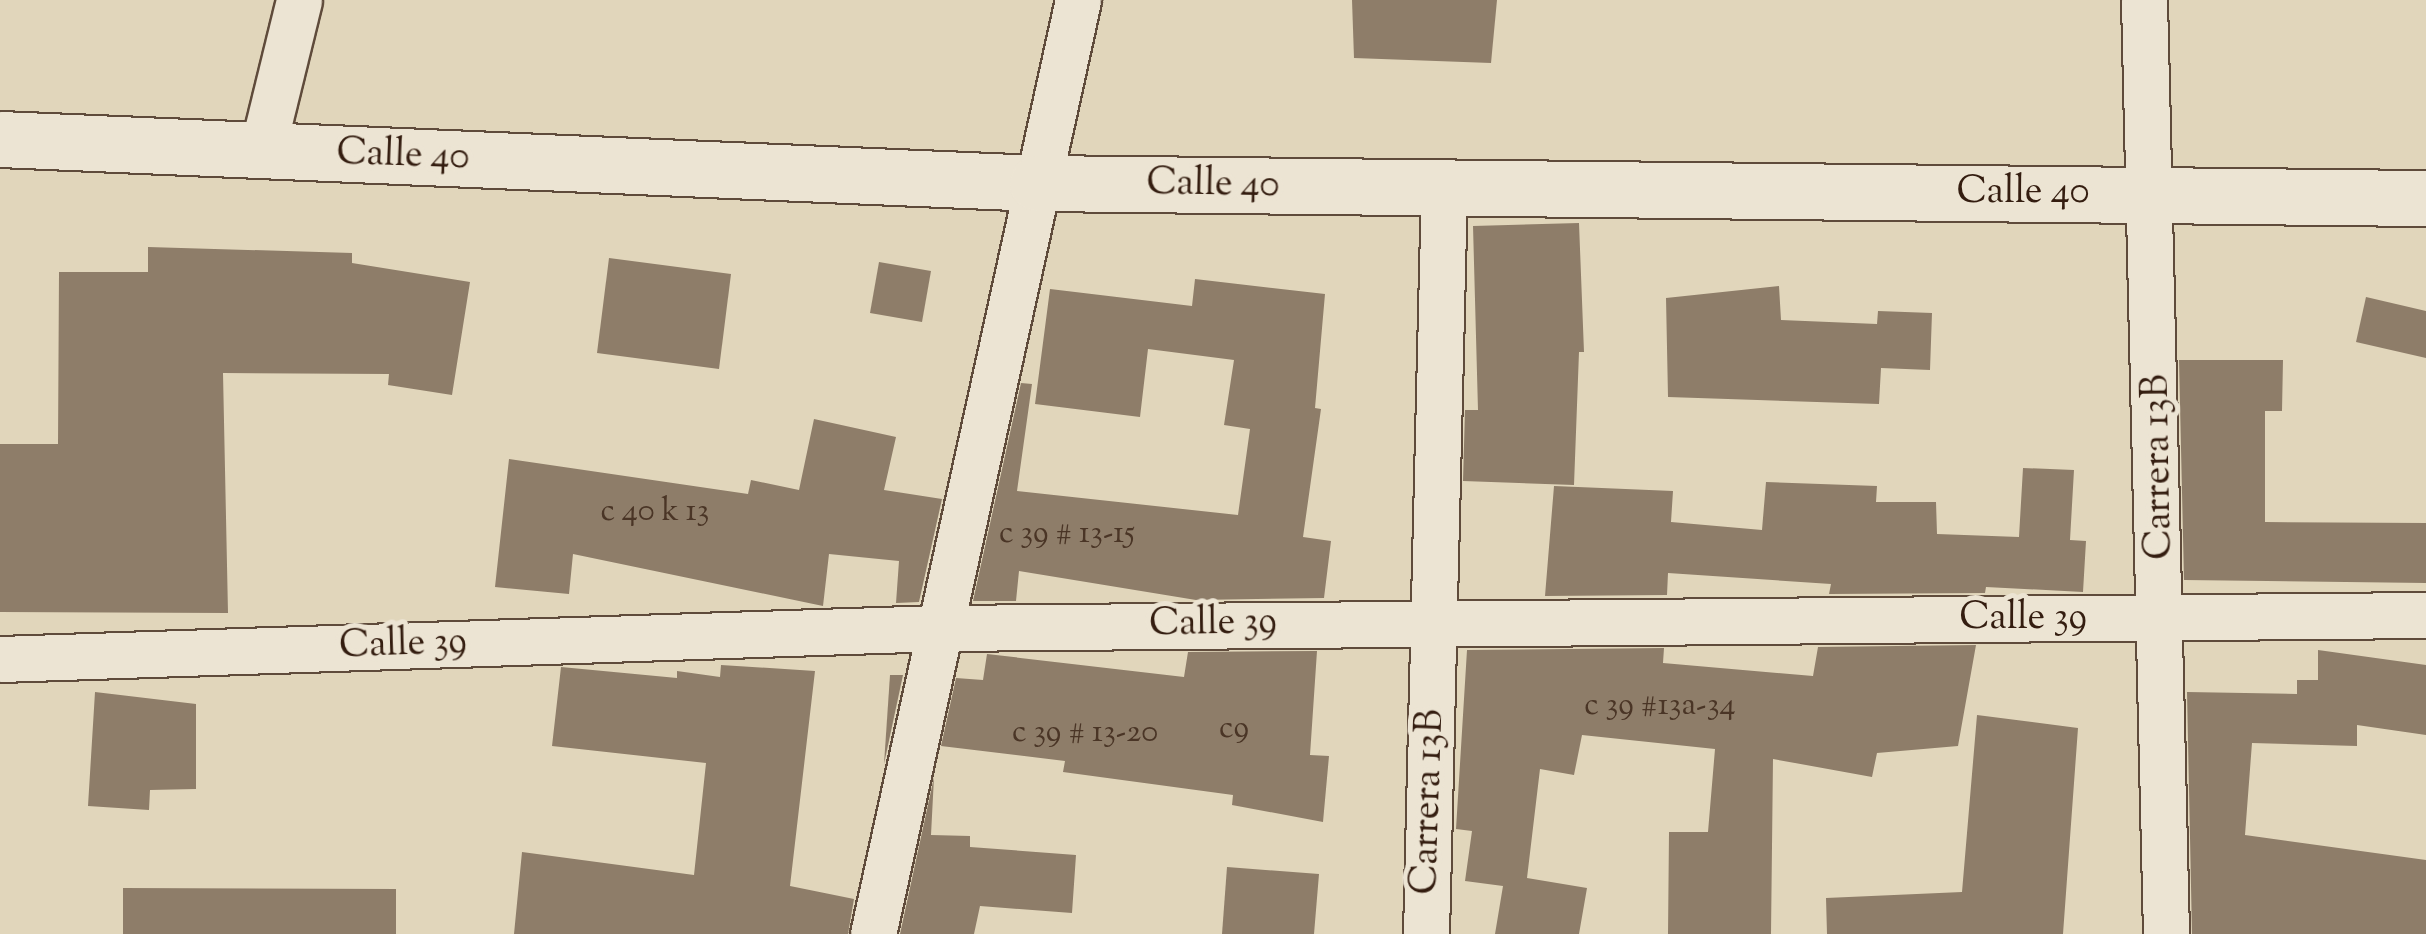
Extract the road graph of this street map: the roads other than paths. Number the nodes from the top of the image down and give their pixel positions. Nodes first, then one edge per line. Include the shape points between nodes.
1 (299, 0) edge
2 (1078, 0) edge
3 (2144, 0) edge
4 (0, 138) edge
5 (262, 151) junction
6 (1037, 183) junction
7 (1444, 189) junction
8 (2153, 195) junction
9 (2426, 198) edge
10 (2426, 615) edge
11 (2164, 620) junction
12 (1436, 623) junction
13 (940, 628) junction
14 (0, 659) edge
15 (872, 934) edge
16 (1426, 934) edge
17 (2166, 934) edge

1 - 5 street
2 - 6 street
3 - 8 street, Carrera 13B
4 - 5 street, Calle 40
5 - 6 street, Calle 40
6 - 7 street, Calle 40
6 - 13 street
7 - 8 street, Calle 40
7 - 12 street, Carrera 13B
8 - 9 street, Calle 40
8 - 11 street, Carrera 13B
10 - 11 street, Calle 39
11 - 12 street, Calle 39
11 - 17 street, Carrera 13B
12 - 13 street, Calle 39
12 - 16 street, Carrera 13B
13 - 14 street, Calle 39
13 - 15 street

